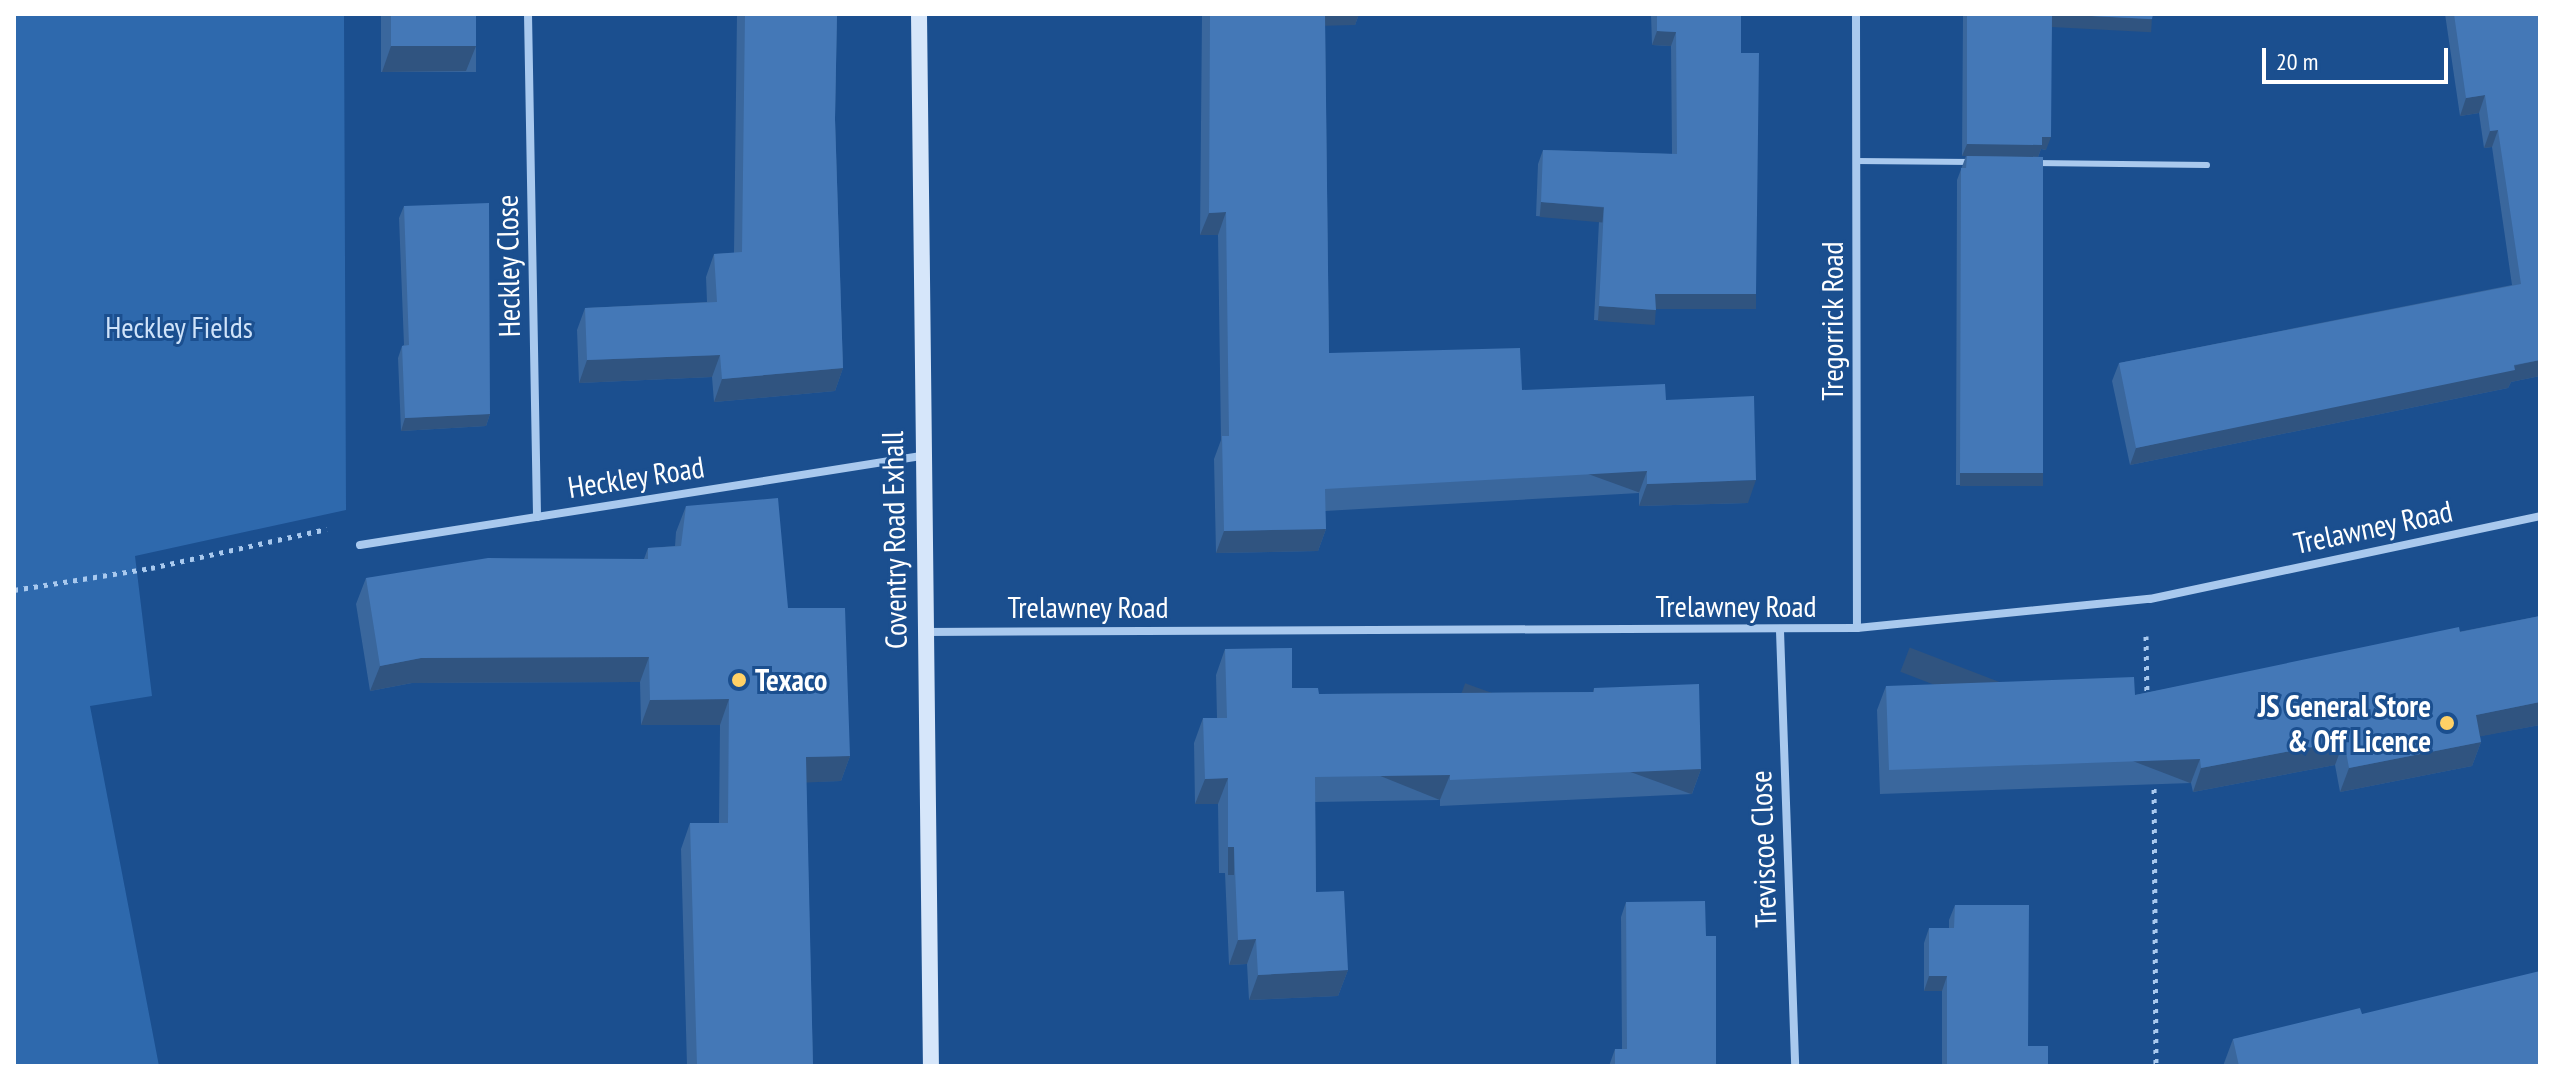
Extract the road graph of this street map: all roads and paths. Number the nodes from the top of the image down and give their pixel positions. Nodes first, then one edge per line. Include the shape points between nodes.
1 (528, 14) edge
2 (919, 14) edge
3 (1856, 14) edge
4 (1856, 161) junction
5 (1983, 162) edge
6 (2031, 163) edge
7 (2207, 165) dead end
8 (921, 456) junction
9 (2540, 516) edge
10 (537, 517) junction
11 (360, 545) joint
12 (14, 590) edge
13 (2150, 599) junction
14 (1857, 628) junction
15 (1780, 631) junction
16 (923, 632) junction
17 (2148, 706) edge
18 (2153, 768) edge
19 (931, 1066) edge
20 (1795, 1066) edge
21 (2156, 1066) edge

1 - 10 street, Heckley Close
2 - 8 main road, Coventry Road Exhall
3 - 4 street, Tregorrick Road
4 - 5 lane
4 - 14 street, Tregorrick Road
6 - 7 lane
8 - 10 street, Heckley Road
8 - 16 main road, Coventry Road Exhall
9 - 13 street, Trelawney Road
10 - 11 street, Heckley Road
11 - 12 path via 340,526 151,568
13 - 14 street, Trelawney Road
13 - 17 path via 2144,659
14 - 15 street, Trelawney Road
15 - 16 street, Trelawney Road
15 - 20 street, Treviscoe Close
16 - 19 main road, Coventry Road Exhall
18 - 21 path

